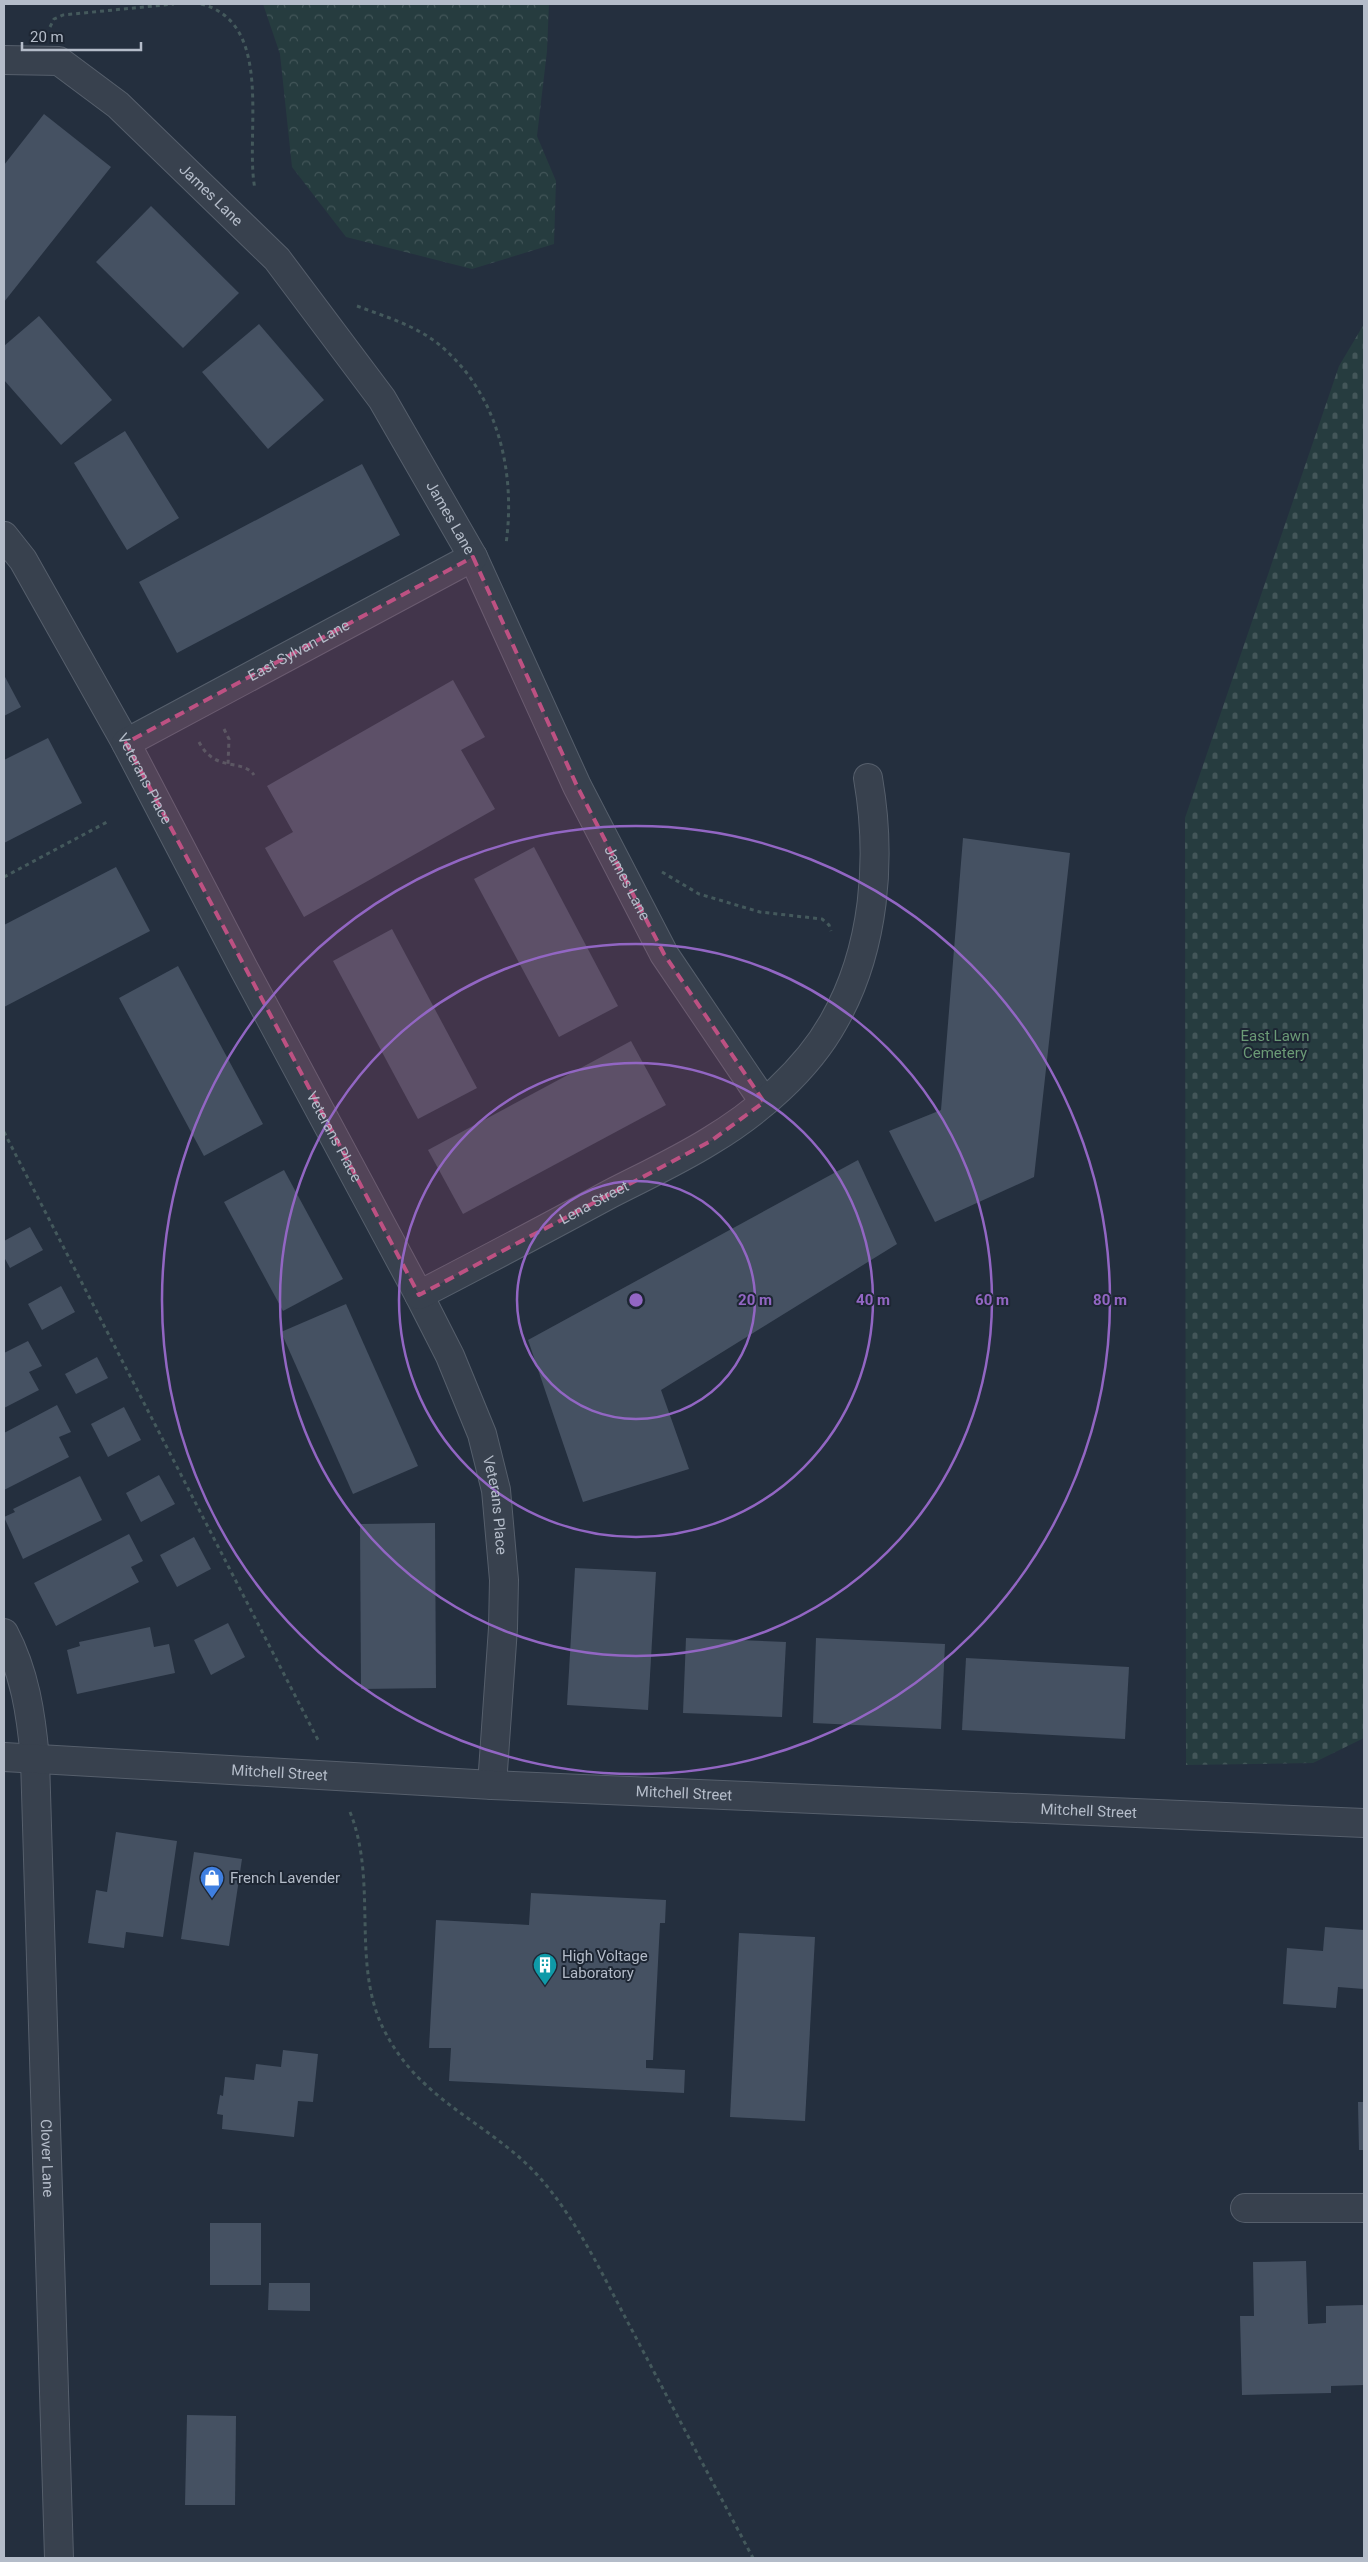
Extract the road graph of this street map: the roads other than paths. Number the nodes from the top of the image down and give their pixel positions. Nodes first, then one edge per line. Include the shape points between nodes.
1 (4, 60) edge
2 (4, 536) edge
3 (473, 556) junction
4 (126, 743) junction
5 (868, 778) dead end
6 (764, 1102) junction
7 (420, 1295) junction
8 (4, 1633) edge
9 (4, 1758) edge
10 (35, 1759) junction
11 (492, 1785) junction
12 (1364, 1823) edge
13 (1245, 2208) dead end
14 (1364, 2208) edge
15 (59, 2558) edge

1 - 3 street, James Lane via 59,61 118,105 277,259 382,398
2 - 4 street, Veterans Place via 22,560
3 - 4 street, East Sylvan Lane
3 - 6 street, James Lane via 578,786 664,954
4 - 7 street, Veterans Place
5 - 6 street, Lena Street via 875,867 870,919 855,973 834,1021 801,1067
6 - 7 street, Lena Street via 711,1141
7 - 11 street, Veterans Place via 450,1356 482,1434 496,1490 504,1580
8 - 10 street, Clover Lane via 24,1680
9 - 10 street, Mitchell Street
10 - 11 street, Mitchell Street
10 - 15 street, Clover Lane
11 - 12 street, Mitchell Street
13 - 14 street

